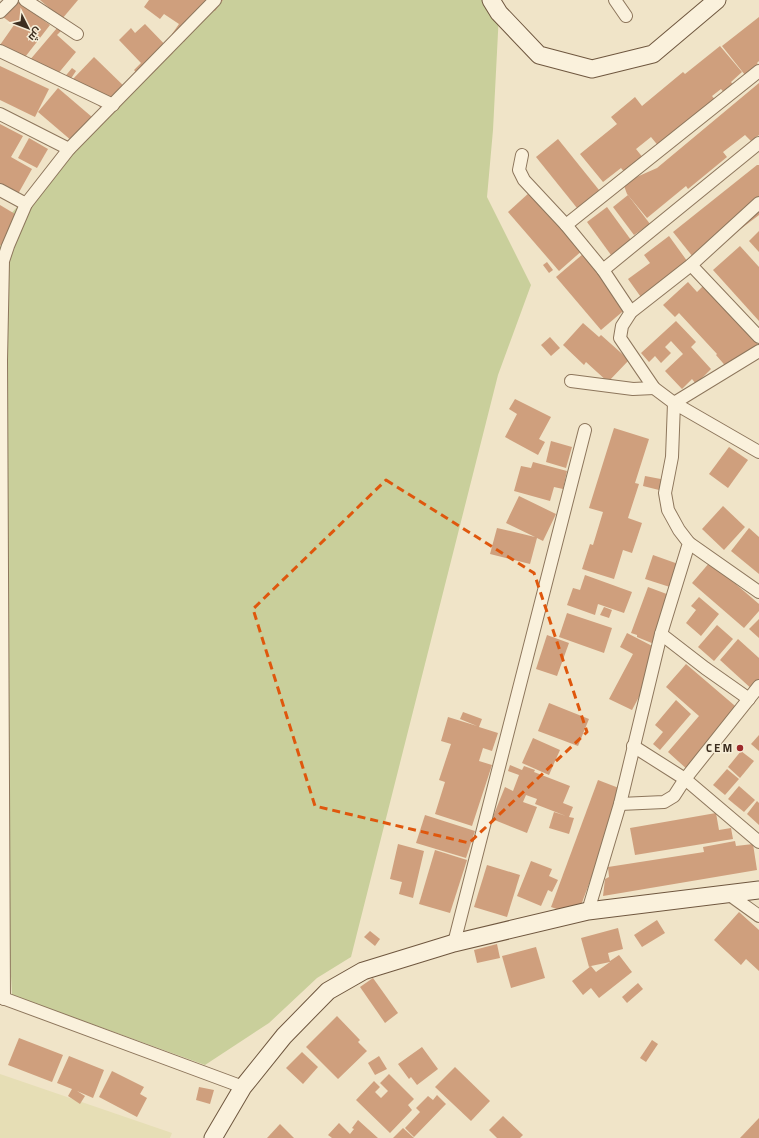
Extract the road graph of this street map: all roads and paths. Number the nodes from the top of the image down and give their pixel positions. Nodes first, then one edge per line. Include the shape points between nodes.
1 (12, 0) edge
2 (25, 0) edge
3 (215, 0) edge
4 (615, 0) edge
5 (717, 0) edge
6 (495, 6) edge
7 (0, 12) edge
8 (626, 16) dead end
9 (77, 34) dead end
10 (0, 51) edge
11 (759, 71) edge
12 (113, 105) junction
13 (0, 114) edge
14 (759, 143) edge
15 (69, 149) junction
16 (522, 155) dead end
17 (0, 190) edge
18 (759, 203) edge
19 (26, 204) junction
20 (566, 225) junction
21 (691, 265) junction
22 (603, 270) junction
23 (631, 312) junction
24 (759, 337) edge
25 (759, 351) edge
26 (571, 381) dead end
27 (654, 388) junction
28 (674, 403) junction
29 (585, 430) dead end
30 (759, 452) edge
31 (689, 543) junction
32 (759, 592) edge
33 (661, 634) junction
34 (759, 686) edge
35 (749, 699) junction
36 (633, 746) junction
37 (686, 779) junction
38 (620, 804) junction
39 (759, 842) edge
40 (759, 890) edge
41 (727, 893) junction
42 (588, 911) junction
43 (758, 914) edge
44 (454, 943) junction
45 (2, 998) edge
46 (243, 1087) junction
47 (213, 1138) edge

1 - 7 street
2 - 9 street
3 - 12 street
4 - 8 street
5 - 6 main road via 653,54 592,69 539,55
10 - 12 street
11 - 20 street
12 - 15 street
13 - 15 street
14 - 22 street
15 - 19 street
16 - 20 street via 519,170 524,180
17 - 19 street
18 - 21 street
19 - 45 street via 3,261
20 - 22 street
21 - 23 street
21 - 24 street
22 - 23 street
23 - 27 street via 622,326 620,338
25 - 28 street
26 - 27 street via 633,389
27 - 28 street
28 - 30 street
28 - 31 street via 672,457 665,494 668,510
29 - 44 street
31 - 32 street
31 - 33 street
33 - 35 street
33 - 36 street
34 - 35 street
35 - 37 street
36 - 37 street
36 - 38 street
37 - 38 street via 674,796 664,802
37 - 39 street
38 - 42 street
40 - 41 main road
41 - 42 main road
41 - 43 street
42 - 44 main road
44 - 46 main road via 363,971 328,991 284,1036
45 - 46 street
46 - 47 main road

